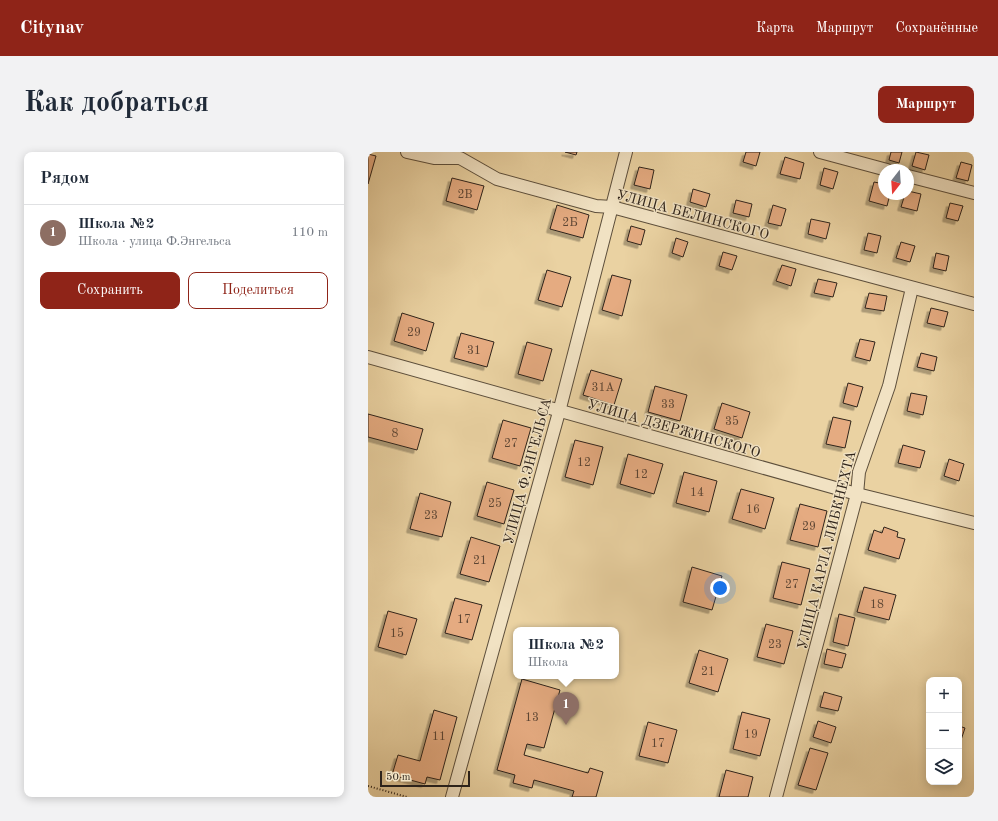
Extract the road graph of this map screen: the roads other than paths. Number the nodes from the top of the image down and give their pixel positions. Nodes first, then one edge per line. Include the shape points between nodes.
1 (407, 152) edge
2 (626, 152) edge
3 (820, 152) edge
4 (461, 155) edge
5 (878, 168) edge
6 (914, 178) edge
7 (974, 193) edge
8 (612, 207) junction
9 (912, 288) junction
10 (974, 304) edge
11 (368, 357) edge
12 (559, 412) junction
13 (857, 494) junction
14 (974, 523) edge
15 (452, 797) edge
16 (776, 797) edge

1 - 4 street, УЛИЦА БЕЛИНСКОГО via 434,158
2 - 8 street, УЛИЦА Ф.ЭНГЕЛЬСА
3 - 5 street
4 - 8 street, УЛИЦА БЕЛИНСКОГО via 497,179 596,206
6 - 7 street
8 - 9 street, УЛИЦА БЕЛИНСКОГО
8 - 12 street, УЛИЦА Ф.ЭНГЕЛЬСА
9 - 10 street, УЛИЦА БЕЛИНСКОГО
9 - 13 street, УЛИЦА КАРЛА ЛИБКНЕХТА via 889,386 859,472
11 - 12 street, УЛИЦА ДЗЕРЖИНСКОГО
12 - 13 street, УЛИЦА ДЗЕРЖИНСКОГО
12 - 15 street, УЛИЦА Ф.ЭНГЕЛЬСА
13 - 14 street, УЛИЦА ДЗЕРЖИНСКОГО
13 - 16 street, УЛИЦА КАРЛА ЛИБКНЕХТА

